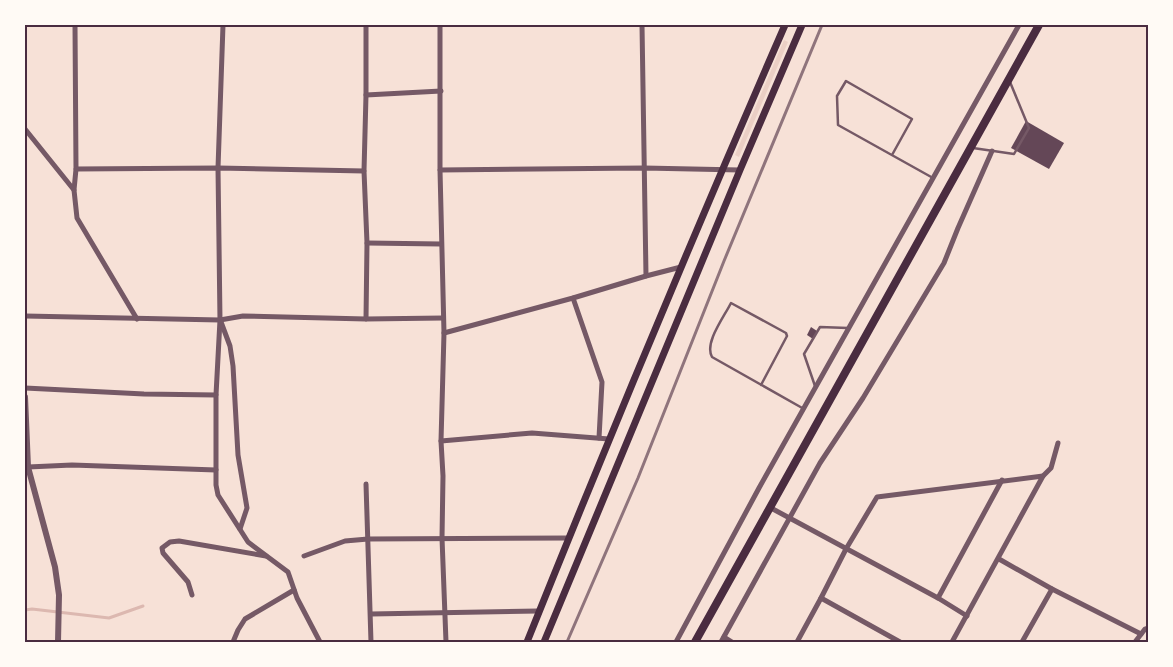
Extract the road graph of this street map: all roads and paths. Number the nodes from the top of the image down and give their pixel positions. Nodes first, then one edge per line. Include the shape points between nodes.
1 (75, 25) edge
2 (223, 25) edge
3 (366, 25) edge
4 (440, 25) edge
5 (642, 25) edge
6 (785, 25) edge
7 (802, 25) edge
8 (1019, 25) edge
9 (1039, 25) edge
10 (1009, 79) junction
11 (441, 91) junction
12 (366, 95) junction
13 (25, 129) edge
14 (971, 148) junction
15 (992, 151) junction
16 (892, 155) junction
17 (218, 168) junction
18 (644, 168) junction
19 (76, 169) junction
20 (440, 170) junction
21 (722, 170) junction
22 (740, 170) junction
23 (364, 171) junction
24 (933, 178) junction
25 (74, 190) junction
26 (367, 243) junction
27 (441, 244) junction
28 (681, 267) junction
29 (646, 276) junction
30 (574, 298) junction
31 (25, 316) edge
32 (443, 318) junction
33 (137, 319) junction
34 (366, 319) junction
35 (220, 320) junction
36 (849, 328) junction
37 (444, 333) junction
38 (761, 385) junction
39 (25, 388) edge
40 (816, 389) junction
41 (216, 395) junction
42 (25, 397) edge
43 (804, 409) junction
44 (599, 438) junction
45 (609, 439) junction
46 (442, 440) junction
47 (1058, 443) dead end
48 (28, 468) junction
49 (216, 470) junction
50 (1043, 476) junction
51 (1002, 480) junction
52 (366, 484) dead end
53 (771, 508) junction
54 (791, 517) junction
55 (240, 529) junction
56 (442, 538) junction
57 (569, 538) junction
58 (368, 540) junction
59 (846, 549) junction
60 (266, 556) junction
61 (304, 556) dead end
62 (999, 559) junction
63 (1052, 589) junction
64 (294, 590) junction
65 (192, 595) dead end
66 (821, 598) junction
67 (938, 598) junction
68 (538, 611) junction
69 (445, 613) junction
70 (371, 614) junction
71 (967, 616) junction
72 (1148, 628) edge
73 (1140, 634) junction
74 (722, 639) edge
75 (58, 642) edge
76 (233, 642) edge
77 (320, 642) edge
78 (371, 642) edge
79 (446, 642) edge
80 (527, 642) edge
81 (544, 642) edge
82 (676, 642) edge
83 (695, 642) edge
84 (732, 642) edge
85 (797, 642) edge
86 (900, 642) edge
87 (952, 642) edge
88 (1022, 642) edge
89 (1135, 642) edge

1 - 19 street
2 - 17 street
3 - 12 street
4 - 11 street
5 - 18 street
6 - 21 main road
7 - 22 main road
8 - 24 street
9 - 10 highway
10 - 14 highway
10 - 15 lane via 1030,128 1014,154
11 - 12 street
11 - 20 street
12 - 23 street
13 - 25 street
14 - 15 lane
14 - 53 highway
15 - 54 street via 944,263 820,463
16 - 16 lane via 838,125 838,96 846,81 912,119
16 - 24 lane
17 - 19 street
17 - 23 street
17 - 35 street
18 - 20 street
18 - 21 street
18 - 29 street
19 - 25 street
20 - 27 street
21 - 22 street
21 - 28 main road
22 - 81 main road
23 - 26 street
24 - 36 street
25 - 33 street via 77,218
26 - 27 street
26 - 34 street
27 - 32 street
28 - 29 street
28 - 45 main road
29 - 30 street
30 - 37 street
30 - 44 street via 602,382
31 - 33 street
32 - 34 street
32 - 37 street
33 - 35 street
34 - 35 street via 243,316
35 - 41 street
35 - 55 street via 232,359 238,455 247,508
36 - 40 street
36 - 40 lane via 820,327 804,354
37 - 46 street
38 - 38 lane via 712,357 709,352 710,343 731,303 786,332 787,336
38 - 43 lane
39 - 41 street
40 - 43 street
41 - 49 street
42 - 48 street
43 - 82 street
44 - 45 street
44 - 46 street via 532,433
45 - 57 main road
46 - 56 street
47 - 50 street via 1051,468
48 - 49 street via 72,465
48 - 75 street via 55,567 59,595
49 - 55 street via 218,495
50 - 51 street
50 - 62 street
51 - 59 street via 877,496
51 - 67 street
52 - 58 street
53 - 54 street
53 - 83 highway
54 - 59 street
54 - 74 street
55 - 60 street via 248,542
56 - 57 street
56 - 58 street
56 - 69 street
57 - 68 main road
58 - 61 street via 345,542
58 - 70 street
59 - 66 street
59 - 67 street
60 - 64 street via 288,572
60 - 65 street via 179,541 165,544 163,553 188,582
62 - 63 street
62 - 71 street
63 - 73 street
63 - 88 street
64 - 76 street via 245,620
64 - 77 street
66 - 85 street
66 - 86 street
67 - 71 street
68 - 69 street
68 - 80 main road
69 - 70 street
69 - 79 street
70 - 78 street
71 - 87 street
72 - 73 street
73 - 89 street
74 - 84 street

